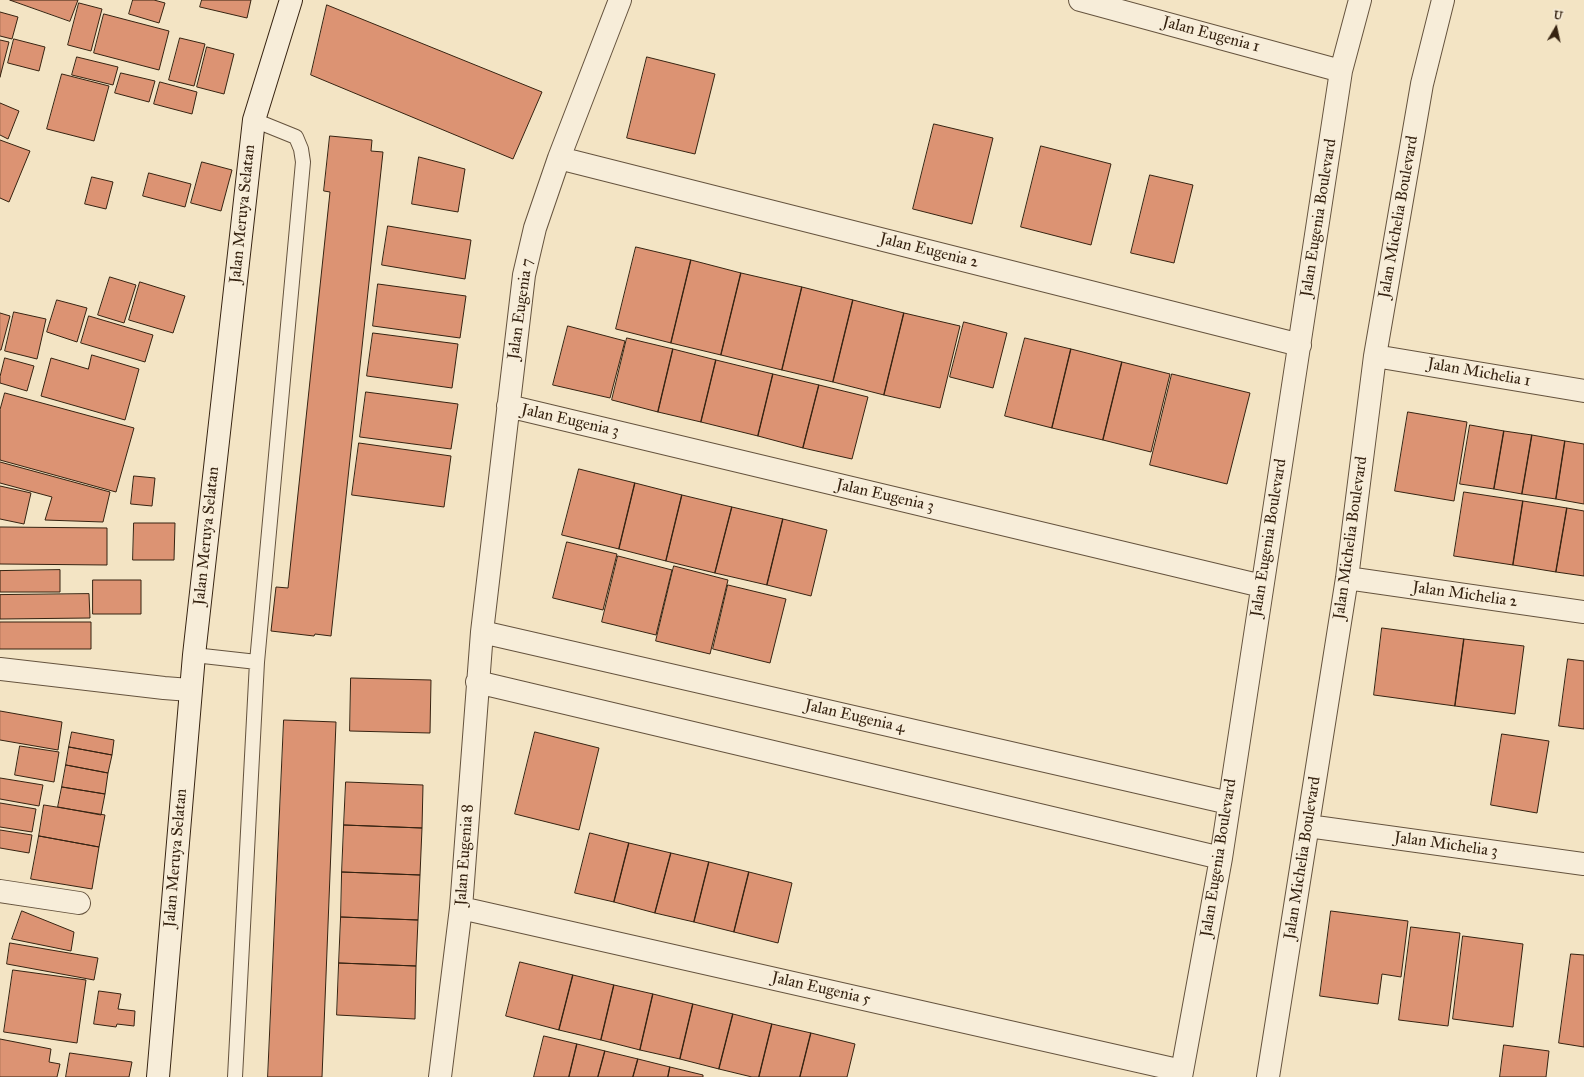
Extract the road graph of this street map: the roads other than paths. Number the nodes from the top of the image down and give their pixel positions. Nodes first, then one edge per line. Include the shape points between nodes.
1 (291, 0) edge
2 (620, 0) edge
3 (1080, 0) edge
4 (1360, 0) edge
5 (1443, 0) edge
6 (1342, 70) junction
7 (254, 120) junction
8 (559, 158) junction
9 (1300, 345) junction
10 (1375, 356) junction
11 (1584, 391) edge
12 (508, 406) junction
13 (1347, 578) junction
14 (1262, 586) junction
15 (1584, 612) edge
16 (482, 632) junction
17 (194, 656) junction
18 (257, 662) junction
19 (0, 669) edge
20 (477, 682) junction
21 (190, 690) junction
22 (1229, 803) junction
23 (1308, 826) junction
24 (1221, 858) junction
25 (1584, 864) edge
26 (0, 891) edge
27 (78, 903) dead end
28 (461, 908) junction
29 (1181, 1074) edge
30 (158, 1077) edge
31 (235, 1077) edge
32 (440, 1077) edge
33 (1268, 1077) edge

1 - 7 street, Jalan Meruya Selatan
2 - 8 street, Jalan Eugenia 7
3 - 6 street, Jalan Eugenia 1
4 - 6 street, Jalan Eugenia Boulevard
5 - 10 street, Jalan Michelia Boulevard via 1422,84
6 - 9 street, Jalan Eugenia Boulevard
7 - 17 street, Jalan Meruya Selatan
7 - 18 lane via 296,137 304,162
8 - 9 street, Jalan Eugenia 2
8 - 12 street, Jalan Eugenia 7 via 535,228 524,275
9 - 14 street, Jalan Eugenia Boulevard
10 - 11 street, Jalan Michelia 1
10 - 13 street, Jalan Michelia Boulevard
12 - 14 street, Jalan Eugenia 3
12 - 16 street, Jalan Eugenia 7
13 - 15 street, Jalan Michelia 2
13 - 23 street, Jalan Michelia Boulevard
14 - 22 street, Jalan Eugenia Boulevard
16 - 20 street, Jalan Eugenia 8
16 - 22 street, Jalan Eugenia 4
17 - 18 lane
17 - 21 street, Jalan Meruya Selatan
18 - 31 lane
19 - 21 street
20 - 24 street
20 - 28 street, Jalan Eugenia 8
21 - 30 street, Jalan Meruya Selatan
22 - 24 street, Jalan Eugenia Boulevard
23 - 25 street, Jalan Michelia 3
23 - 33 street, Jalan Michelia Boulevard
24 - 29 street, Jalan Eugenia Boulevard
26 - 27 street
28 - 29 street, Jalan Eugenia 5
28 - 32 street, Jalan Eugenia 8

